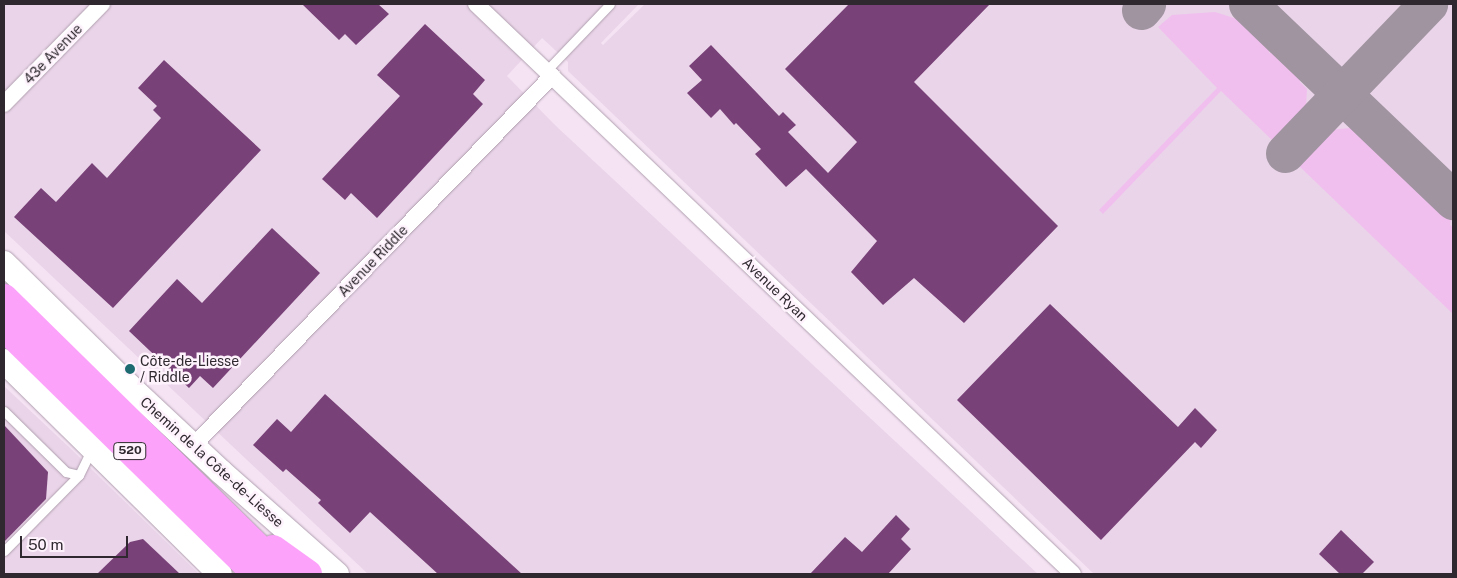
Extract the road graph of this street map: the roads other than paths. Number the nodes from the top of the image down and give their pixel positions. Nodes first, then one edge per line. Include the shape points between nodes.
1 (102, 4) edge
2 (476, 4) edge
3 (610, 4) edge
4 (549, 73) junction
5 (4, 104) edge
6 (4, 263) edge
7 (4, 298) edge
8 (4, 327) edge
9 (6, 370) edge
10 (4, 411) edge
11 (193, 446) junction
12 (92, 448) junction
13 (79, 475) junction
14 (223, 513) junction
15 (4, 551) edge
16 (220, 574) edge
17 (256, 574) edge
18 (285, 574) edge
19 (308, 574) edge
20 (337, 574) edge
21 (1073, 574) edge

1 - 5 street, 43e Avenue
2 - 4 street, Avenue Ryan
3 - 4 lane
4 - 11 street, Avenue Riddle
4 - 21 street, Avenue Ryan
6 - 11 main road, Chemin de la Côte-de-Liesse
7 - 14 highway, 520
8 - 17 highway, 520
9 - 12 main road
10 - 13 lane via 66,472
11 - 20 main road, Chemin de la Côte-de-Liesse
12 - 13 lane
12 - 16 main road
13 - 15 lane
14 - 18 highway, 520
14 - 19 highway

